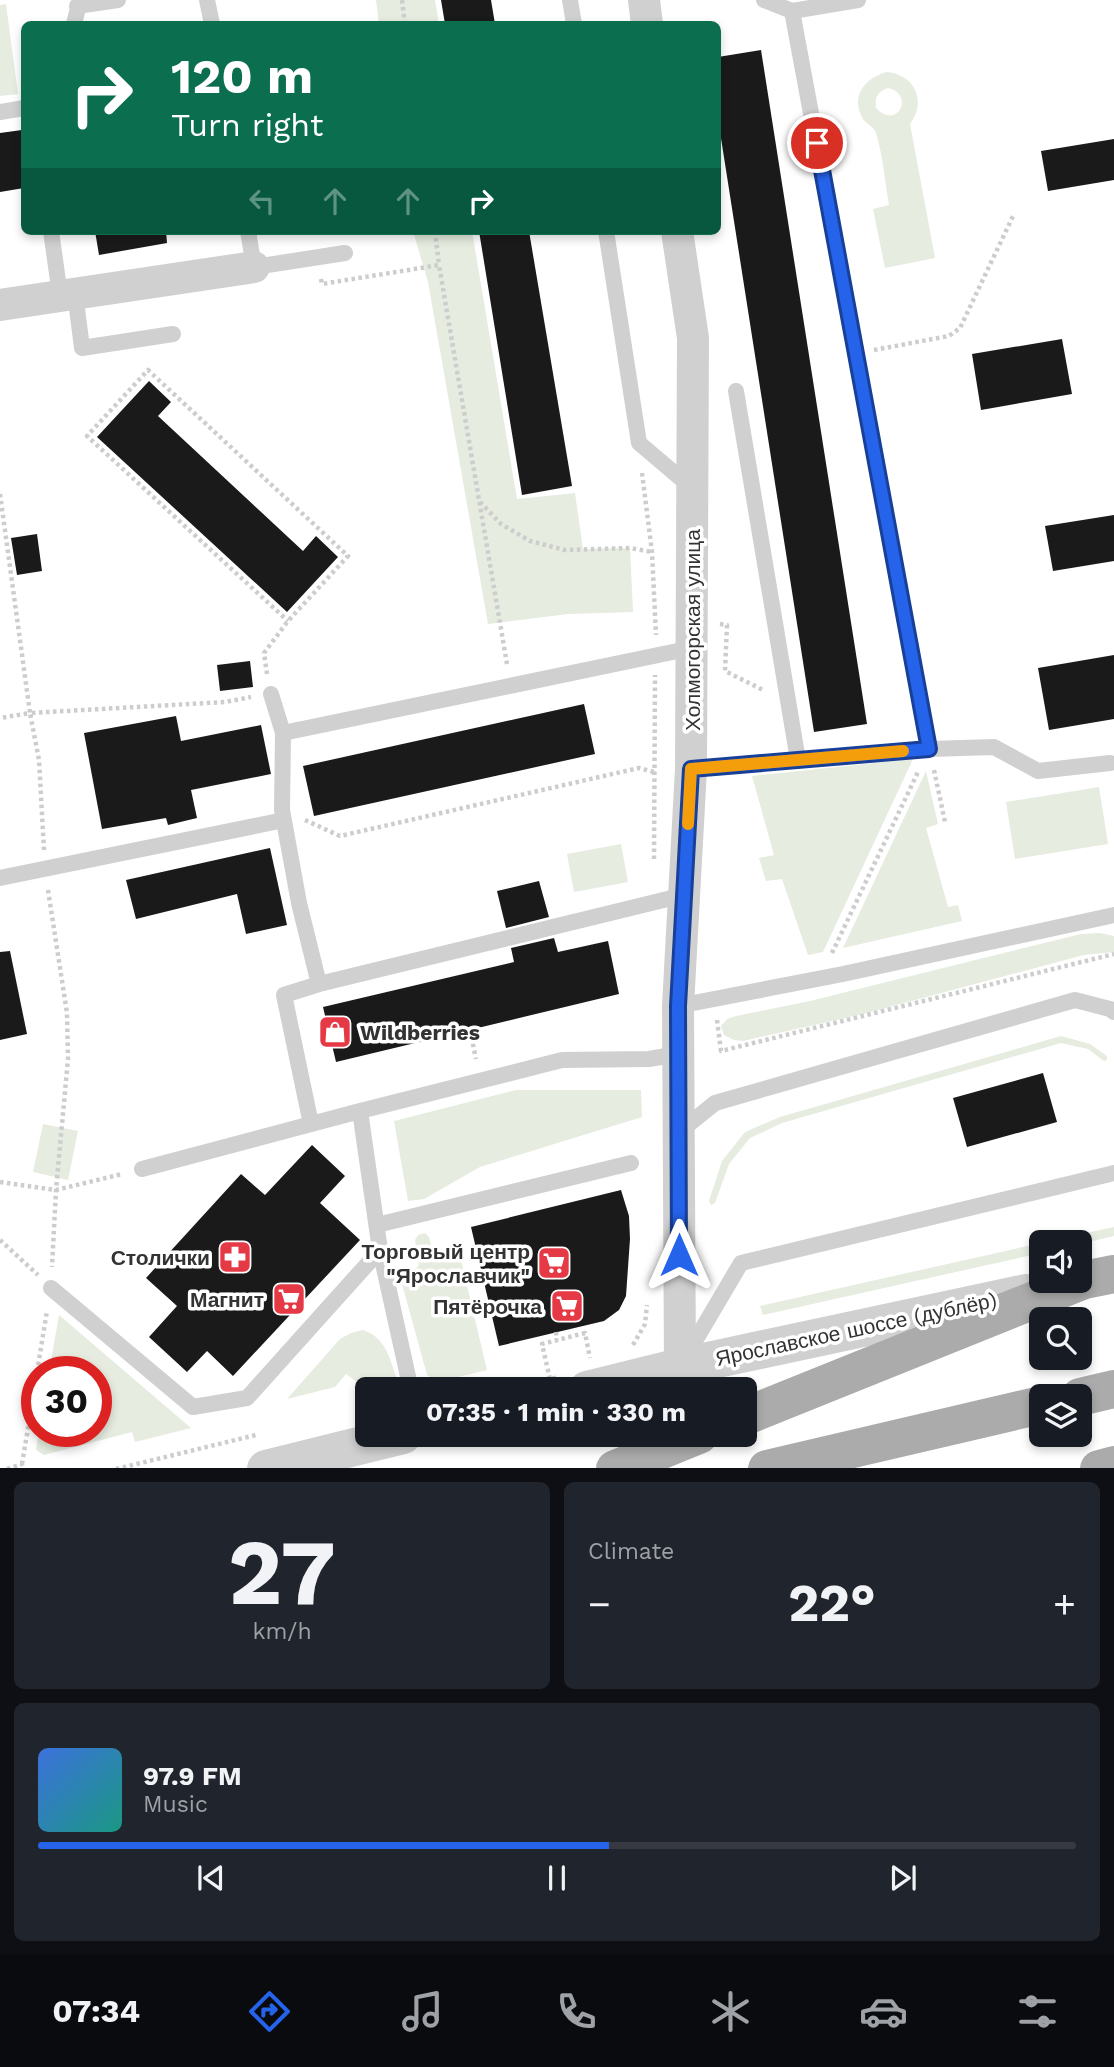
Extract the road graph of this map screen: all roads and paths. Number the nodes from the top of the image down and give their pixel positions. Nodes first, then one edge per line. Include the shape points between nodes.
1 (118, 0) edge
2 (207, 0) edge
3 (402, 0) edge
4 (570, 0) edge
5 (644, 0) edge
6 (764, 0) edge
7 (858, 0) edge
8 (79, 3) edge
9 (792, 11) junction
10 (75, 21) edge
11 (211, 21) edge
12 (405, 21) edge
13 (574, 21) edge
14 (647, 21) edge
15 (21, 108) edge
16 (0, 112) edge
17 (1014, 214) dead end
18 (52, 235) edge
19 (249, 235) edge
20 (435, 235) edge
21 (607, 235) edge
22 (678, 235) edge
23 (345, 253) dead end
24 (317, 257) junction
25 (439, 265) junction
26 (254, 267) junction
27 (68, 294) junction
28 (0, 305) edge
29 (173, 334) dead end
30 (856, 354) junction
31 (736, 391) dead end
32 (639, 443) junction
33 (692, 488) junction
34 (0, 494) edge
35 (480, 501) junction
36 (652, 552) junction
37 (288, 621) junction
38 (727, 625) dead end
39 (692, 648) junction
40 (655, 656) junction
41 (511, 686) junction
42 (271, 694) junction
43 (789, 704) junction
44 (30, 713) junction
45 (0, 718) edge
46 (283, 733) junction
47 (929, 749) junction
48 (799, 760) junction
49 (1110, 763) dead end
50 (691, 769) junction
51 (654, 772) junction
52 (283, 815) junction
53 (945, 822) dead end
54 (45, 869) junction
55 (0, 878) edge
56 (684, 895) junction
57 (654, 902) junction
58 (1114, 915) edge
59 (1114, 954) edge
60 (828, 962) dead end
61 (319, 984) junction
62 (714, 999) junction
63 (678, 1006) junction
64 (1114, 1012) edge
65 (470, 1030) dead end
66 (678, 1054) junction
67 (480, 1081) junction
68 (360, 1111) junction
69 (310, 1124) junction
70 (678, 1133) junction
71 (631, 1163) dead end
72 (142, 1169) joint
73 (1114, 1173) edge
74 (0, 1181) edge
75 (56, 1191) junction
76 (377, 1225) junction
77 (0, 1240) edge
78 (380, 1250) junction
79 (1099, 1277) edge
80 (51, 1288) joint
81 (648, 1300) dead end
82 (556, 1332) dead end
83 (557, 1340) junction
84 (627, 1351) dead end
85 (680, 1367) junction
86 (408, 1377) edge
87 (550, 1377) edge
88 (580, 1377) edge
89 (589, 1377) edge
90 (1114, 1389) edge
91 (1092, 1394) edge
92 (1029, 1408) edge
93 (757, 1412) edge
94 (355, 1441) edge
95 (26, 1447) edge
96 (668, 1447) edge
97 (263, 1452) edge
98 (1114, 1465) edge
99 (23, 1466) edge
100 (7, 1468) edge
101 (116, 1468) edge
102 (615, 1468) edge
103 (767, 1468) edge
104 (1099, 1468) edge

1 - 8 lane
2 - 11 lane
3 - 12 path
4 - 13 lane
5 - 14 street
6 - 9 lane
7 - 9 lane
8 - 10 lane
9 - 30 lane
15 - 16 lane
17 - 30 path via 960,328 949,336
18 - 27 lane
19 - 26 lane
20 - 25 path
21 - 32 lane
22 - 33 street, Холмогорская улица via 693,338
23 - 24 lane
24 - 25 path via 322,284
24 - 26 lane
25 - 35 path
26 - 27 street
27 - 28 street
27 - 29 lane via 82,348
30 - 47 lane
31 - 43 lane
32 - 33 lane
32 - 36 path
33 - 39 street, Холмогорская улица
34 - 44 path
35 - 36 path via 501,524 530,541 565,550
35 - 41 path
36 - 40 path
37 - 37 path via 348,555 148,370 87,436
37 - 42 path via 264,653
38 - 43 path via 726,671
39 - 40 lane
39 - 50 street, Холмогорская улица
40 - 41 lane
40 - 51 path
41 - 46 lane
42 - 44 path via 225,702
42 - 46 lane
43 - 48 lane
44 - 45 path
44 - 54 path via 39,760
46 - 52 lane
47 - 48 lane
47 - 49 lane via 994,747 1038,771
47 - 53 path
47 - 60 path
48 - 50 lane
50 - 56 street, Холмогорская улица
51 - 52 path via 639,768 340,836
51 - 57 path
52 - 54 lane
52 - 61 lane
54 - 55 lane
54 - 75 path via 67,1013 68,1059
56 - 57 lane
56 - 63 street, Холмогорская улица
57 - 61 lane
58 - 62 lane
59 - 62 path via 721,1051
61 - 69 lane via 284,995
62 - 63 lane
63 - 66 street, Холмогорская улица
64 - 70 lane via 1074,1000 715,1103
65 - 67 path
66 - 67 lane via 562,1060
66 - 70 street, Холмогорская улица
67 - 68 lane
68 - 69 lane
68 - 76 lane
69 - 72 lane
70 - 85 street, Холмогорская улица
71 - 76 lane
72 - 75 path
73 - 85 lane via 741,1264
74 - 75 path
76 - 78 lane
77 - 80 path
78 - 80 lane via 247,1398 193,1407
78 - 86 lane
79 - 85 street, Ярославское шоссе (дублёр)
79 - 93 main road, Ярославское шоссе (дублёр)
81 - 84 path via 642,1333
82 - 83 path
83 - 87 path via 542,1344
83 - 88 path via 585,1333
85 - 89 street, Ярославское шоссе (дублёр)
90 - 91 main road
92 - 103 main road
94 - 97 street
95 - 99 path
96 - 102 main road
97 - 101 path
98 - 104 main road
99 - 100 path

